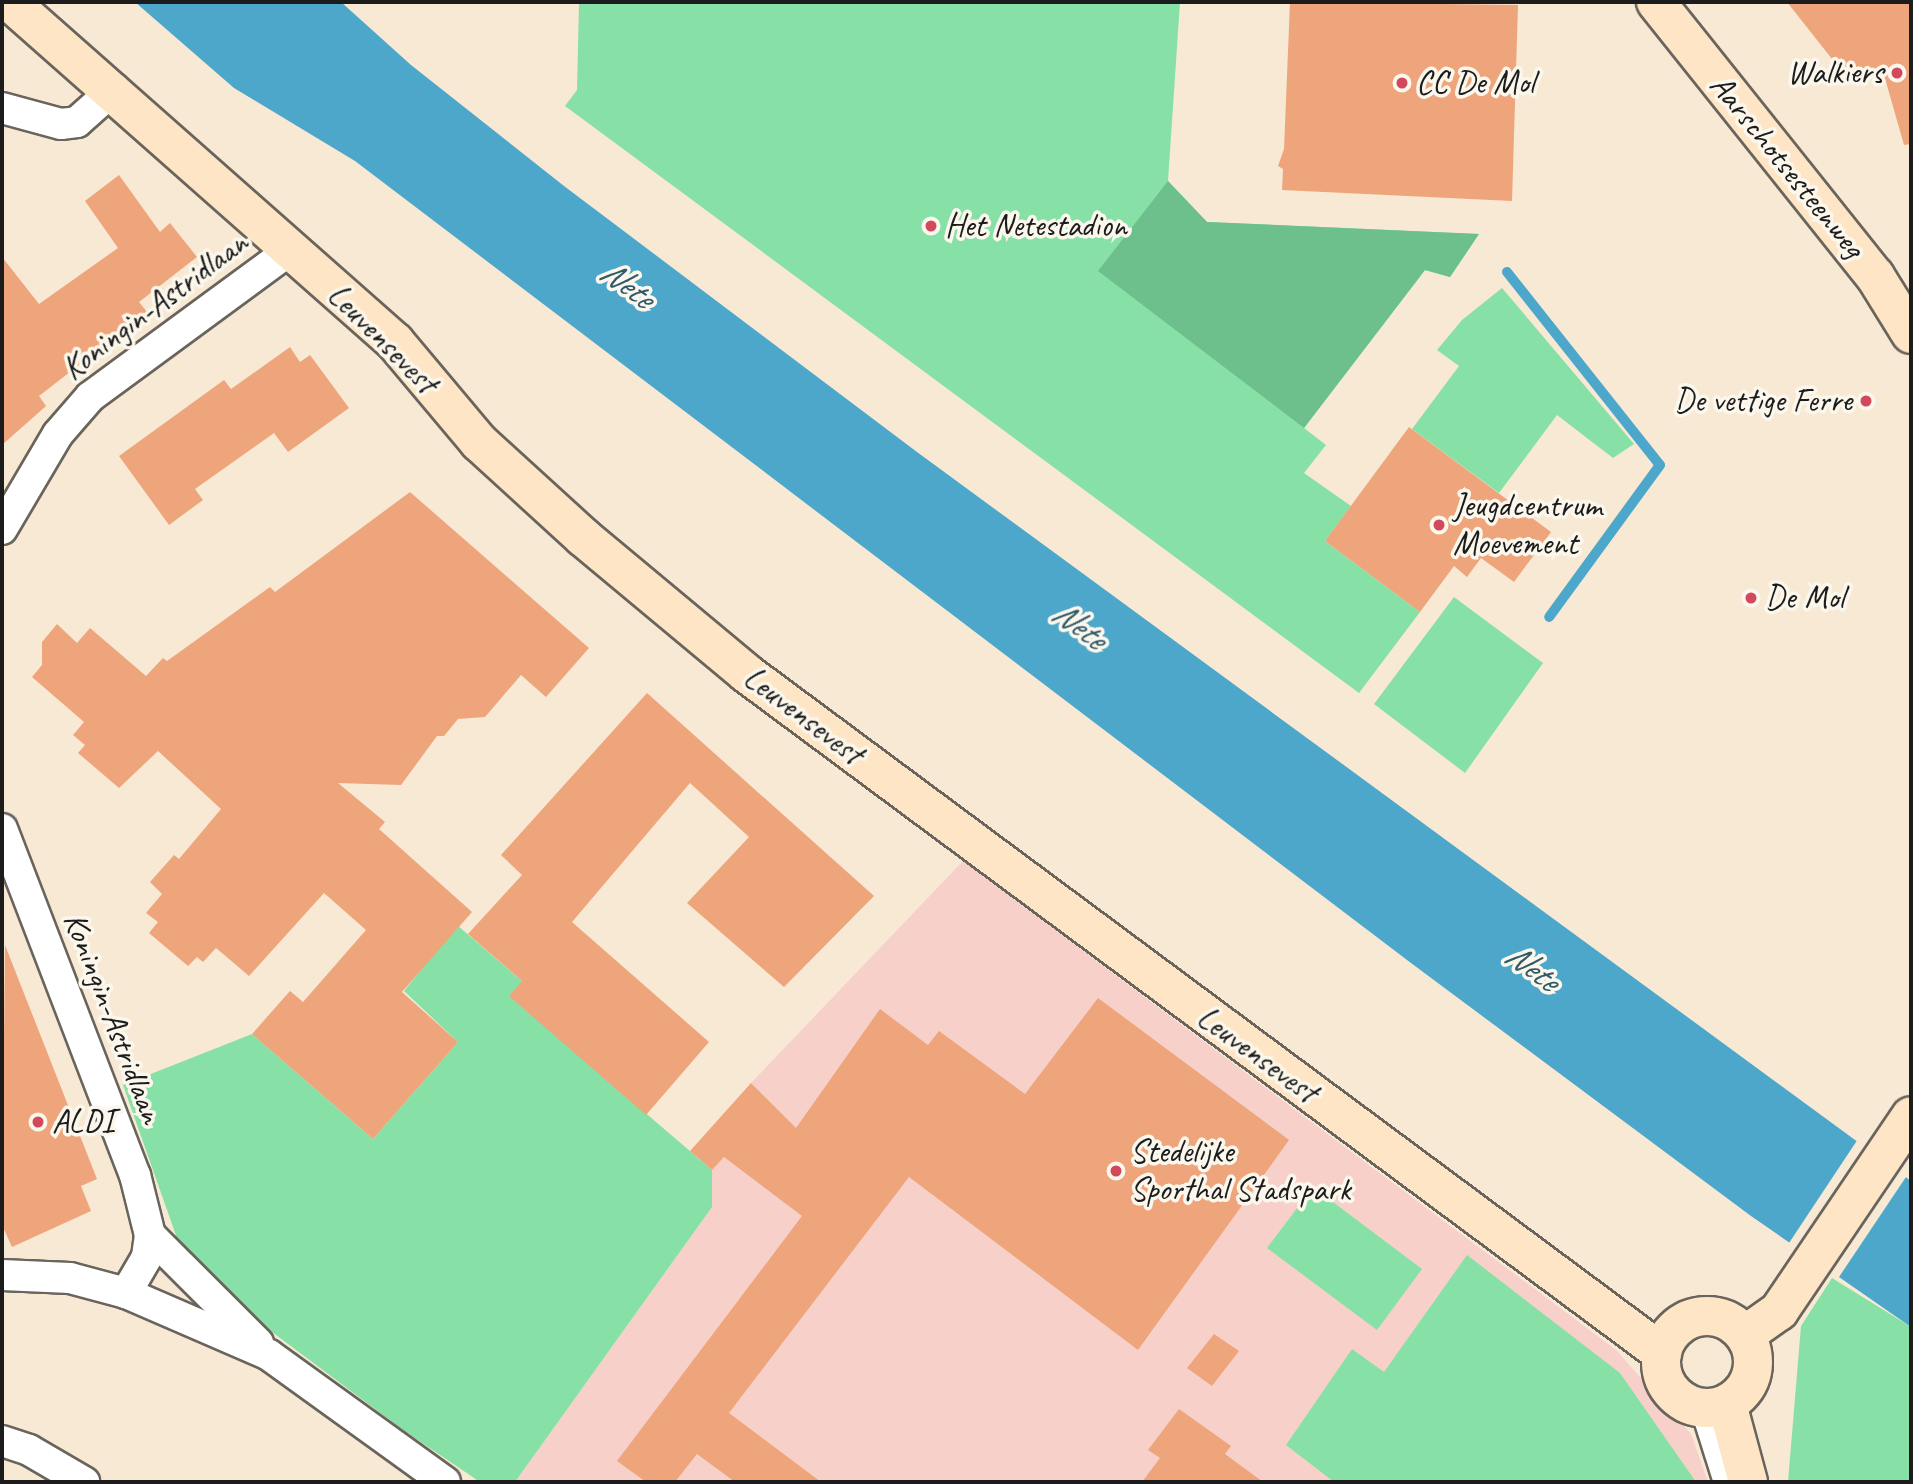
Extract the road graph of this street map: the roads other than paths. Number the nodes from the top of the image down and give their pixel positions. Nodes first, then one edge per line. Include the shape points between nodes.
1 (10, 2) edge
2 (1656, 2) edge
3 (114, 89) junction
4 (2, 108) edge
5 (289, 251) junction
6 (1911, 334) edge
7 (2, 529) edge
8 (2, 829) edge
9 (1904, 1127) edge
10 (150, 1235) junction
11 (2, 1275) edge
12 (126, 1293) junction
13 (1745, 1335) junction
14 (1661, 1353) junction
15 (269, 1354) junction
16 (1717, 1407) junction
17 (2, 1441) edge
18 (84, 1482) edge
19 (445, 1482) edge
20 (1729, 1482) edge
21 (1748, 1482) edge

1 - 3 street, Leuvensevest
2 - 6 street, Aarschotsesteenweg via 1875,276
3 - 4 street via 77,122 61,124
3 - 5 street, Leuvensevest
5 - 7 street, Koningin-Astridlaan via 90,397 58,434
5 - 14 street, Leuvensevest via 395,342 488,451 746,673
8 - 10 street, Koningin-Astridlaan via 135,1175
9 - 13 street via 1779,1311
10 - 12 street via 147,1256
10 - 15 street
11 - 12 street via 70,1278
12 - 15 street
13 - 14 street via 1715,1317 1700,1317 1670,1334
13 - 16 street via 1752,1351 1751,1379
14 - 16 street via 1669,1390 1687,1404
15 - 19 street
16 - 20 street
16 - 21 street
17 - 18 street via 29,1450

